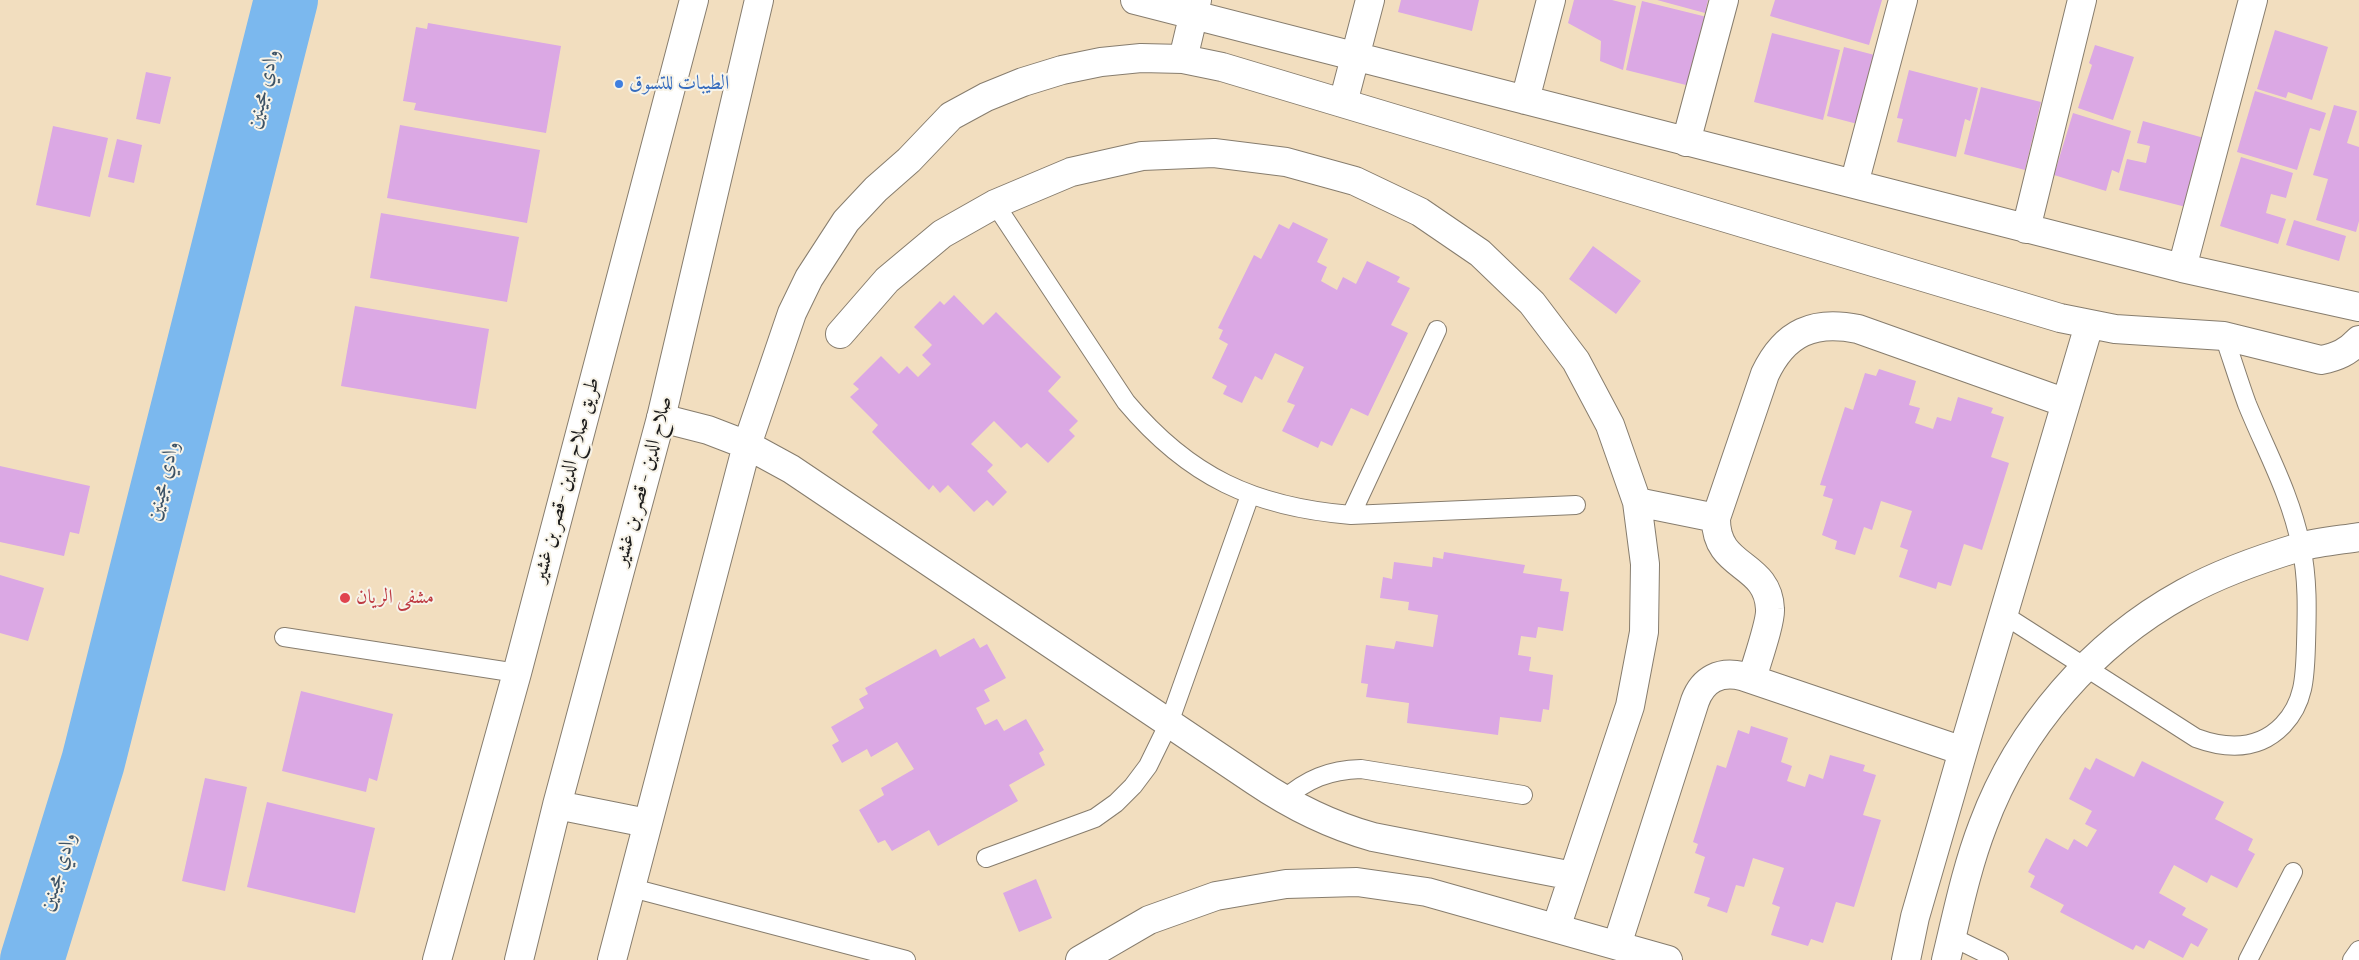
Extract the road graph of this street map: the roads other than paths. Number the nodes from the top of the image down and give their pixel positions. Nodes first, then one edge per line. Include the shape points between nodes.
1 (694, 0) edge
2 (759, 0) edge
3 (1135, 0) edge
4 (1370, 0) edge
5 (1551, 0) edge
6 (1724, 0) edge
7 (1903, 0) edge
8 (2082, 0) edge
9 (2253, 0) edge
10 (1195, 7) edge
11 (1355, 56) junction
12 (1183, 59) junction
13 (1525, 100) junction
14 (1343, 103) junction
15 (1686, 142) junction
16 (1854, 184) junction
17 (995, 204) junction
18 (2026, 229) junction
19 (2182, 268) junction
20 (2359, 307) edge
21 (2089, 325) junction
22 (1437, 330) dead end
23 (840, 334) dead end
24 (2224, 336) junction
25 (2359, 340) edge
26 (2066, 403) junction
27 (662, 418) junction
28 (747, 445) junction
29 (1250, 495) junction
30 (1637, 502) junction
31 (1576, 505) dead end
32 (1351, 515) junction
33 (1716, 518) junction
34 (2359, 537) edge
35 (2302, 547) junction
36 (2004, 615) junction
37 (284, 637) dead end
38 (2086, 667) junction
39 (517, 672) junction
40 (1752, 680) junction
41 (1169, 723) junction
42 (1963, 751) junction
43 (1523, 795) dead end
44 (1283, 800) junction
45 (556, 805) junction
46 (648, 823) junction
47 (986, 858) dead end
48 (2293, 872) dead end
49 (1573, 876) junction
50 (632, 888) junction
51 (1556, 928) junction
52 (1617, 945) junction
53 (1949, 949) edge
54 (2359, 950) edge
55 (437, 960) edge
56 (519, 960) edge
57 (612, 960) edge
58 (906, 960) edge
59 (1080, 960) edge
60 (1668, 960) edge
61 (1906, 960) edge
62 (1999, 960) edge
63 (2248, 960) edge
64 (2352, 960) edge

1 - 39 main road, طريق صلاح الدين -قصر بن غشير
2 - 27 main road, صلاح الدين - قصر بن غشير
3 - 10 main road
4 - 11 main road
5 - 13 main road
6 - 15 main road
7 - 16 main road
8 - 18 main road
9 - 19 main road
10 - 11 main road
10 - 12 main road
11 - 13 main road
11 - 14 main road
12 - 14 main road via 1222,67
12 - 28 main road via 1141,58 1062,70 986,97 951,116 846,221 809,278 792,313
13 - 15 main road
14 - 21 main road
15 - 16 main road
16 - 18 main road
17 - 23 main road via 942,234 887,280
17 - 29 lane via 1126,402 1146,425 1192,464
17 - 30 main road via 1071,172 1142,156 1214,153 1286,162 1355,182 1420,212 1480,253 1532,303 1580,369 1610,425
18 - 19 main road
19 - 20 main road
21 - 24 main road via 2144,332
21 - 26 main road
22 - 32 lane
24 - 25 main road via 2321,360 2348,351
24 - 35 lane via 2247,404 2289,500
26 - 33 main road via 1858,329 1838,325 1799,333 1784,344 1765,374
26 - 36 main road
27 - 28 main road
27 - 45 main road, صلاح الدين - قصر بن غشير
28 - 41 main road via 790,469
28 - 46 main road
29 - 32 lane via 1282,506
29 - 41 lane
30 - 33 main road
30 - 49 main road via 1645,564 1644,632 1630,706
31 - 32 lane
33 - 40 main road via 1716,531 1729,556 1752,572 1763,583 1769,596 1771,611
34 - 35 main road
35 - 38 main road via 2234,570 2184,593 2137,623
35 - 38 lane via 2308,592 2302,696 2292,716 2277,731 2258,742 2237,747 2216,745 2196,738
36 - 38 lane
36 - 42 main road
37 - 39 lane
38 - 53 main road via 2056,700 2010,766 1973,856
39 - 55 main road, طريق صلاح الدين -قصر بن غشير
40 - 42 main road
40 - 52 main road via 1731,674 1718,675 1699,691
41 - 44 main road
41 - 47 lane via 1148,766 1116,803 1095,818
42 - 61 main road via 1915,917
43 - 44 lane via 1361,769 1339,770 1318,776
44 - 49 main road via 1342,829
45 - 46 main road
45 - 56 main road, صلاح الدين - قصر بن غشير
46 - 50 main road
48 - 63 lane
49 - 51 main road
50 - 57 main road
50 - 58 lane
51 - 52 main road
51 - 59 main road via 1427,892 1357,882 1286,884 1216,896 1149,920
52 - 60 main road
53 - 62 lane
54 - 64 lane

